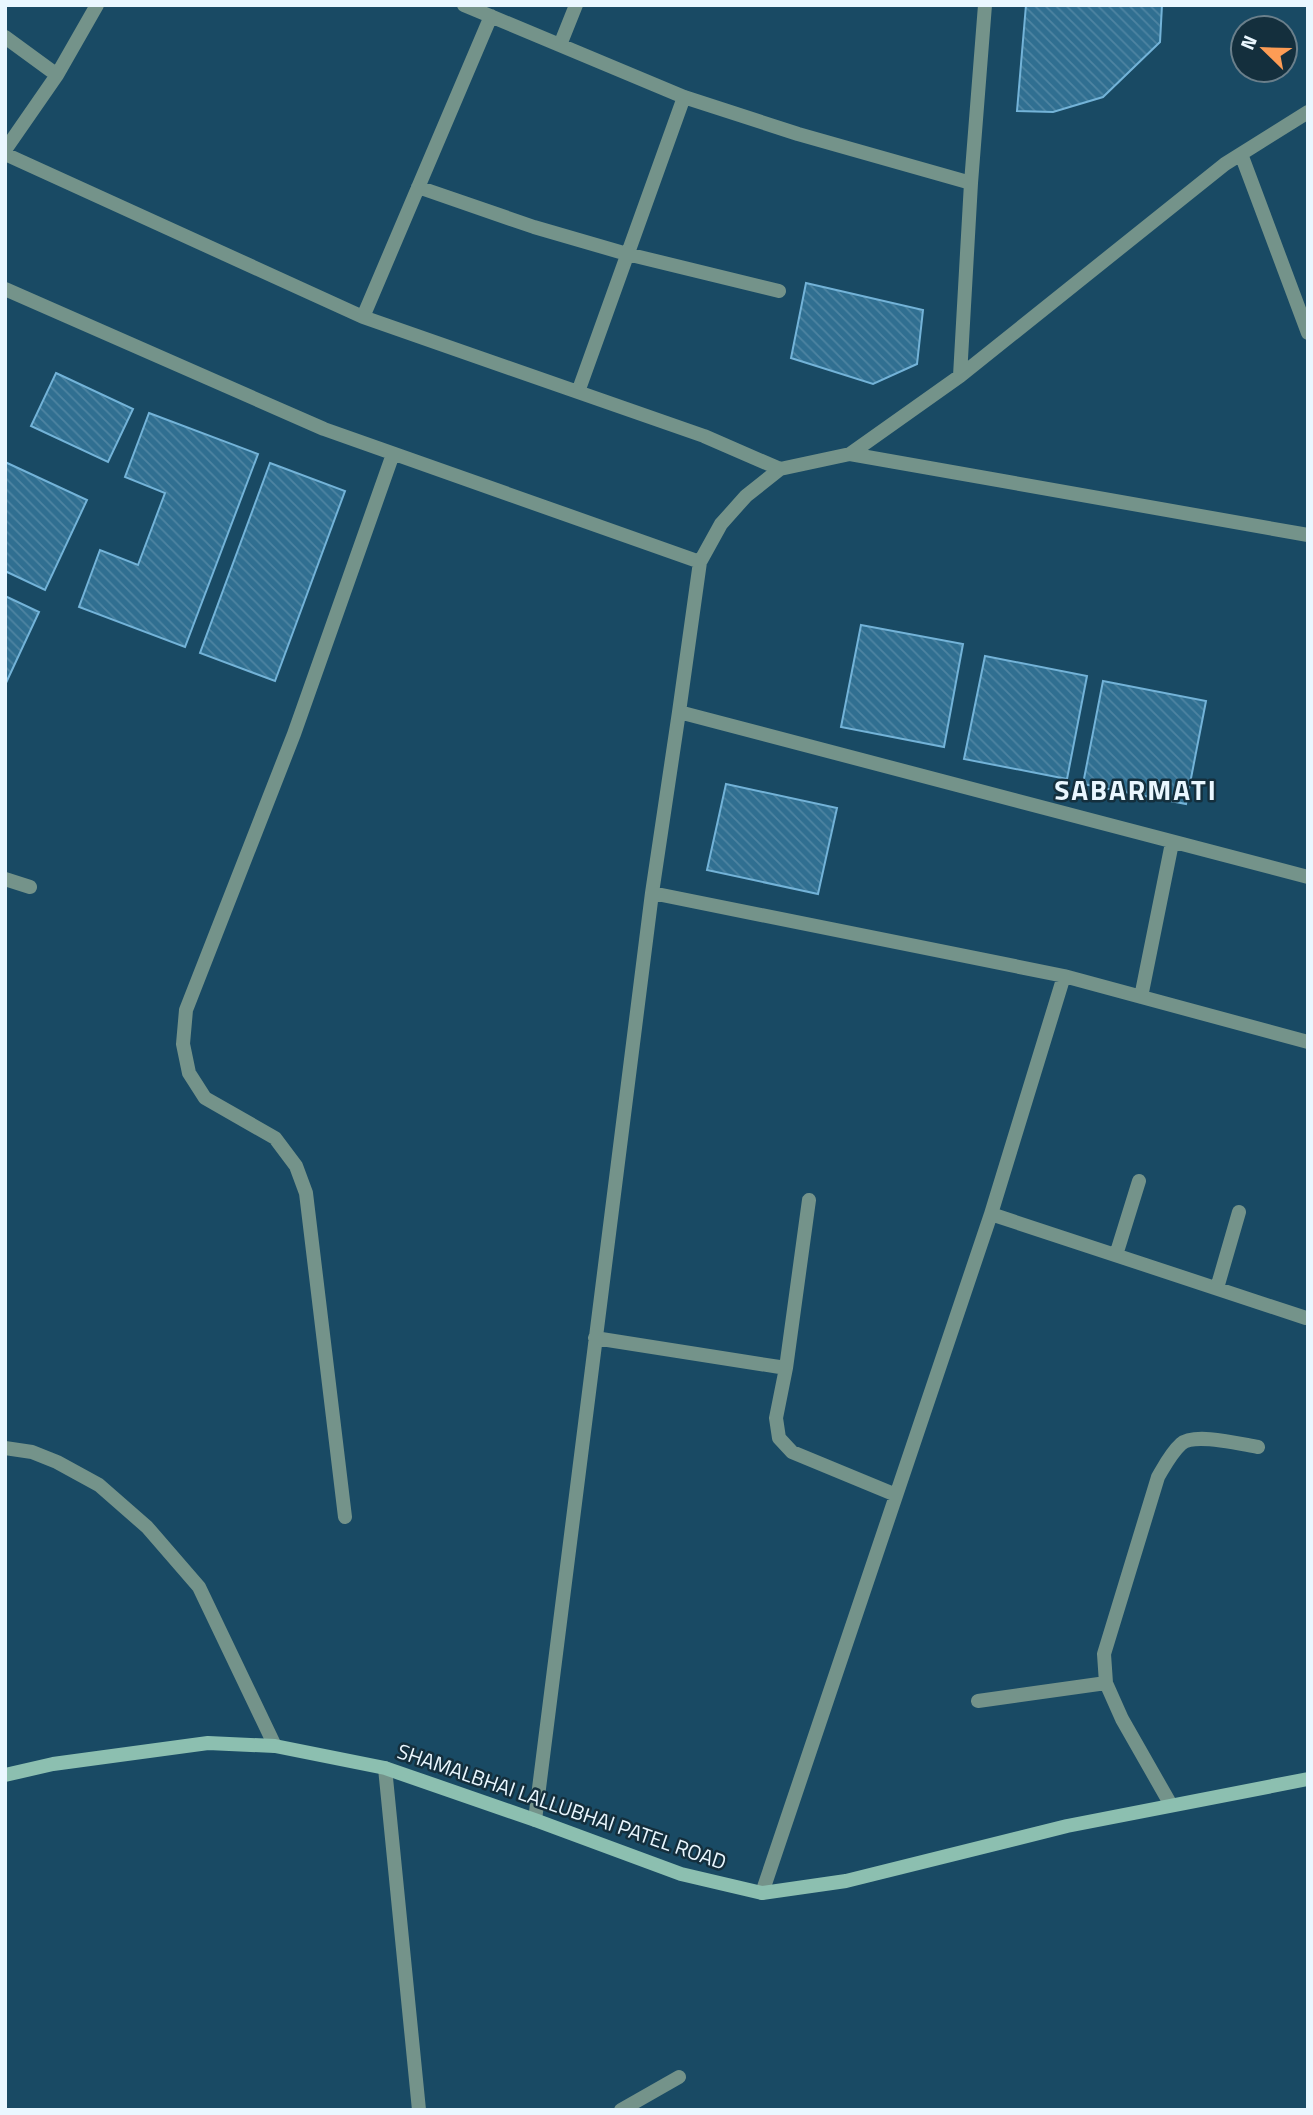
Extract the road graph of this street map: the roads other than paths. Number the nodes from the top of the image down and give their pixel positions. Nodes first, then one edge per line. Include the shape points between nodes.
1 (97, 5) edge
2 (464, 5) edge
3 (576, 5) edge
4 (985, 5) edge
5 (491, 16) junction
6 (5, 37) edge
7 (560, 45) junction
8 (57, 75) junction
9 (684, 97) junction
10 (1308, 112) edge
11 (5, 152) edge
12 (1241, 154) junction
13 (971, 183) junction
14 (418, 187) junction
15 (627, 254) junction
16 (5, 289) edge
17 (779, 291) dead end
18 (363, 317) junction
19 (1308, 332) edge
20 (960, 376) junction
21 (578, 392) junction
22 (393, 454) junction
23 (850, 454) junction
24 (780, 469) junction
25 (1308, 535) edge
26 (700, 562) junction
27 (679, 712) junction
28 (1172, 843) junction
29 (1308, 877) edge
30 (5, 879) edge
31 (30, 887) dead end
32 (652, 893) junction
33 (1064, 975) junction
34 (1141, 997) junction
35 (1308, 1042) edge
36 (1139, 1181) dead end
37 (809, 1200) dead end
38 (1239, 1212) dead end
39 (991, 1214) junction
40 (1116, 1255) junction
41 (1217, 1288) junction
42 (1306, 1318) edge
43 (595, 1338) junction
44 (786, 1368) junction
45 (1258, 1447) dead end
46 (5, 1448) edge
47 (896, 1495) junction
48 (345, 1517) dead end
49 (1106, 1683) junction
50 (978, 1701) dead end
51 (275, 1746) junction
52 (385, 1768) junction
53 (5, 1775) edge
54 (1308, 1779) edge
55 (1171, 1805) junction
56 (535, 1820) junction
57 (762, 1893) junction
58 (679, 2077) dead end
59 (419, 2110) edge
60 (621, 2110) edge

1 - 8 street
2 - 5 street
3 - 7 street
4 - 13 street
5 - 7 street
5 - 14 street
6 - 8 street
7 - 9 street
8 - 11 street
9 - 13 street
9 - 15 street
10 - 12 street
11 - 18 street
12 - 19 street
12 - 20 street
13 - 20 street
14 - 15 street
14 - 18 street
15 - 17 street
15 - 21 street
16 - 22 street via 324,429
18 - 21 street
20 - 23 street
21 - 24 street via 704,436
22 - 26 street
22 - 48 street via 295,734 186,1010 183,1044 190,1073 205,1098 275,1138 296,1166 306,1193
23 - 24 street
23 - 25 street
24 - 26 street via 721,524
26 - 27 street
27 - 28 street
27 - 32 street
28 - 29 street
28 - 34 street
30 - 31 street
32 - 33 street
32 - 43 street
33 - 34 street
33 - 39 street
34 - 35 street
36 - 40 street
37 - 44 street
38 - 41 street
39 - 40 street
39 - 47 street
40 - 41 street
41 - 42 street
43 - 44 street
43 - 56 street
44 - 47 street via 776,1418 779,1438 792,1452
45 - 49 street via 1194,1437 1182,1442 1168,1458 1158,1477 1104,1654
46 - 51 street via 32,1452 99,1485 147,1527 199,1587
47 - 57 street
49 - 50 street
49 - 55 street
51 - 52 main road, SHAMALBHAI LALLUBHAI PATEL ROAD
51 - 53 main road, SHAMALBHAI LALLUBHAI PATEL ROAD via 208,1743
52 - 56 main road, SHAMALBHAI LALLUBHAI PATEL ROAD
52 - 59 street
54 - 55 main road, SHAMALBHAI LALLUBHAI PATEL ROAD
55 - 57 main road, SHAMALBHAI LALLUBHAI PATEL ROAD via 846,1881
56 - 57 main road, SHAMALBHAI LALLUBHAI PATEL ROAD via 681,1874
58 - 60 street

